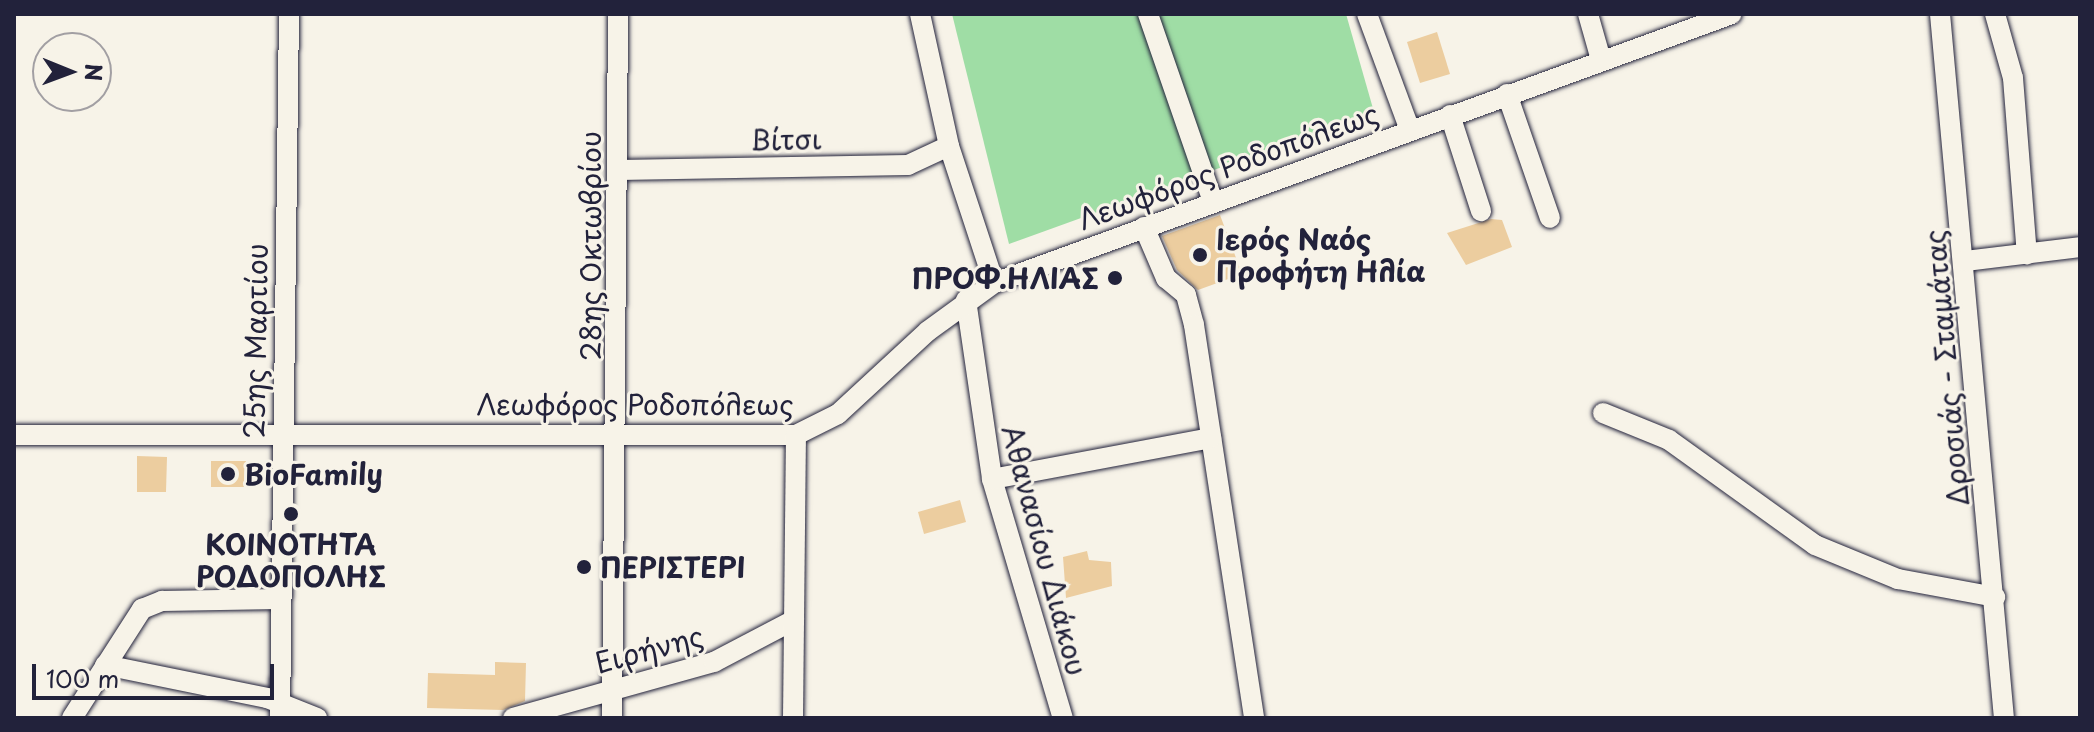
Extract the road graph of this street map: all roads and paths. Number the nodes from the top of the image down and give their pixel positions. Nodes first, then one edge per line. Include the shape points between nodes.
1 (289, 14) edge
2 (618, 14) edge
3 (920, 14) edge
4 (1148, 14) edge
5 (1367, 14) edge
6 (1588, 14) edge
7 (1732, 14) edge
8 (1940, 14) edge
9 (1995, 14) edge
10 (1601, 60) junction
11 (1507, 94) junction
12 (1450, 115) junction
13 (1410, 130) junction
14 (949, 146) junction
15 (619, 170) junction
16 (1213, 202) junction
17 (1481, 211) dead end
18 (1550, 218) dead end
19 (1144, 227) junction
20 (2080, 228) edge
21 (2071, 248) edge
22 (2027, 254) junction
23 (1965, 261) junction
24 (994, 283) junction
25 (966, 300) junction
26 (1603, 413) dead end
27 (281, 432) junction
28 (617, 433) junction
29 (14, 435) edge
30 (796, 435) junction
31 (1211, 438) junction
32 (992, 479) junction
33 (1995, 597) junction
34 (279, 599) junction
35 (794, 620) junction
36 (105, 665) junction
37 (613, 688) junction
38 (280, 710) edge
39 (72, 718) edge
40 (317, 718) edge
41 (513, 718) edge
42 (612, 718) edge
43 (793, 718) edge
44 (1063, 718) edge
45 (1254, 718) edge
46 (2004, 718) edge

1 - 27 street, 25ης Μαρτίου
2 - 15 street, 28ης Οκτωβρίου
3 - 14 street
4 - 16 street
5 - 13 street
6 - 10 street
7 - 10 street, Λεωφόρος Ροδοπόλεως
8 - 23 street, Δροσιάς - Σταμάτας
9 - 22 street via 2013,78
10 - 11 street, Λεωφόρος Ροδοπόλεως
11 - 12 street, Λεωφόρος Ροδοπόλεως
11 - 18 street
12 - 13 street, Λεωφόρος Ροδοπόλεως
12 - 17 street
13 - 16 street, Λεωφόρος Ροδοπόλεως
14 - 15 street, Βίτσι via 908,165
14 - 24 street
15 - 28 street, 28ης Οκτωβρίου
16 - 19 street, Λεωφόρος Ροδοπόλεως
19 - 24 street, Λεωφόρος Ροδοπόλεως
19 - 31 street via 1166,278 1186,295
20 - 21 street
21 - 22 street
22 - 23 street
23 - 33 street, Δροσιάς - Σταμάτας
24 - 25 street, Λεωφόρος Ροδοπόλεως
25 - 30 street, Λεωφόρος Ροδοπόλεως via 838,414
25 - 32 street, Αθανασίου Διάκου
26 - 33 street via 1669,440 1815,545 1898,579
27 - 28 street, Λεωφόρος Ροδοπόλεως
27 - 29 street, Λεωφόρος Ροδοπόλεως
27 - 34 street, 25ης Μαρτίου
28 - 30 street, Λεωφόρος Ροδοπόλεως
28 - 37 street, 28ης Οκτωβρίου
30 - 35 street
31 - 32 street
31 - 45 street
32 - 44 street, Αθανασίου Διάκου
33 - 46 street, Δροσιάς - Σταμάτας
34 - 36 street via 152,604
34 - 38 street, 25ης Μαρτίου
35 - 37 street, Ειρήνης via 714,662
35 - 43 street
36 - 38 street
36 - 39 street
37 - 41 street, Ειρήνης
37 - 42 street, 28ης Οκτωβρίου
38 - 40 street

